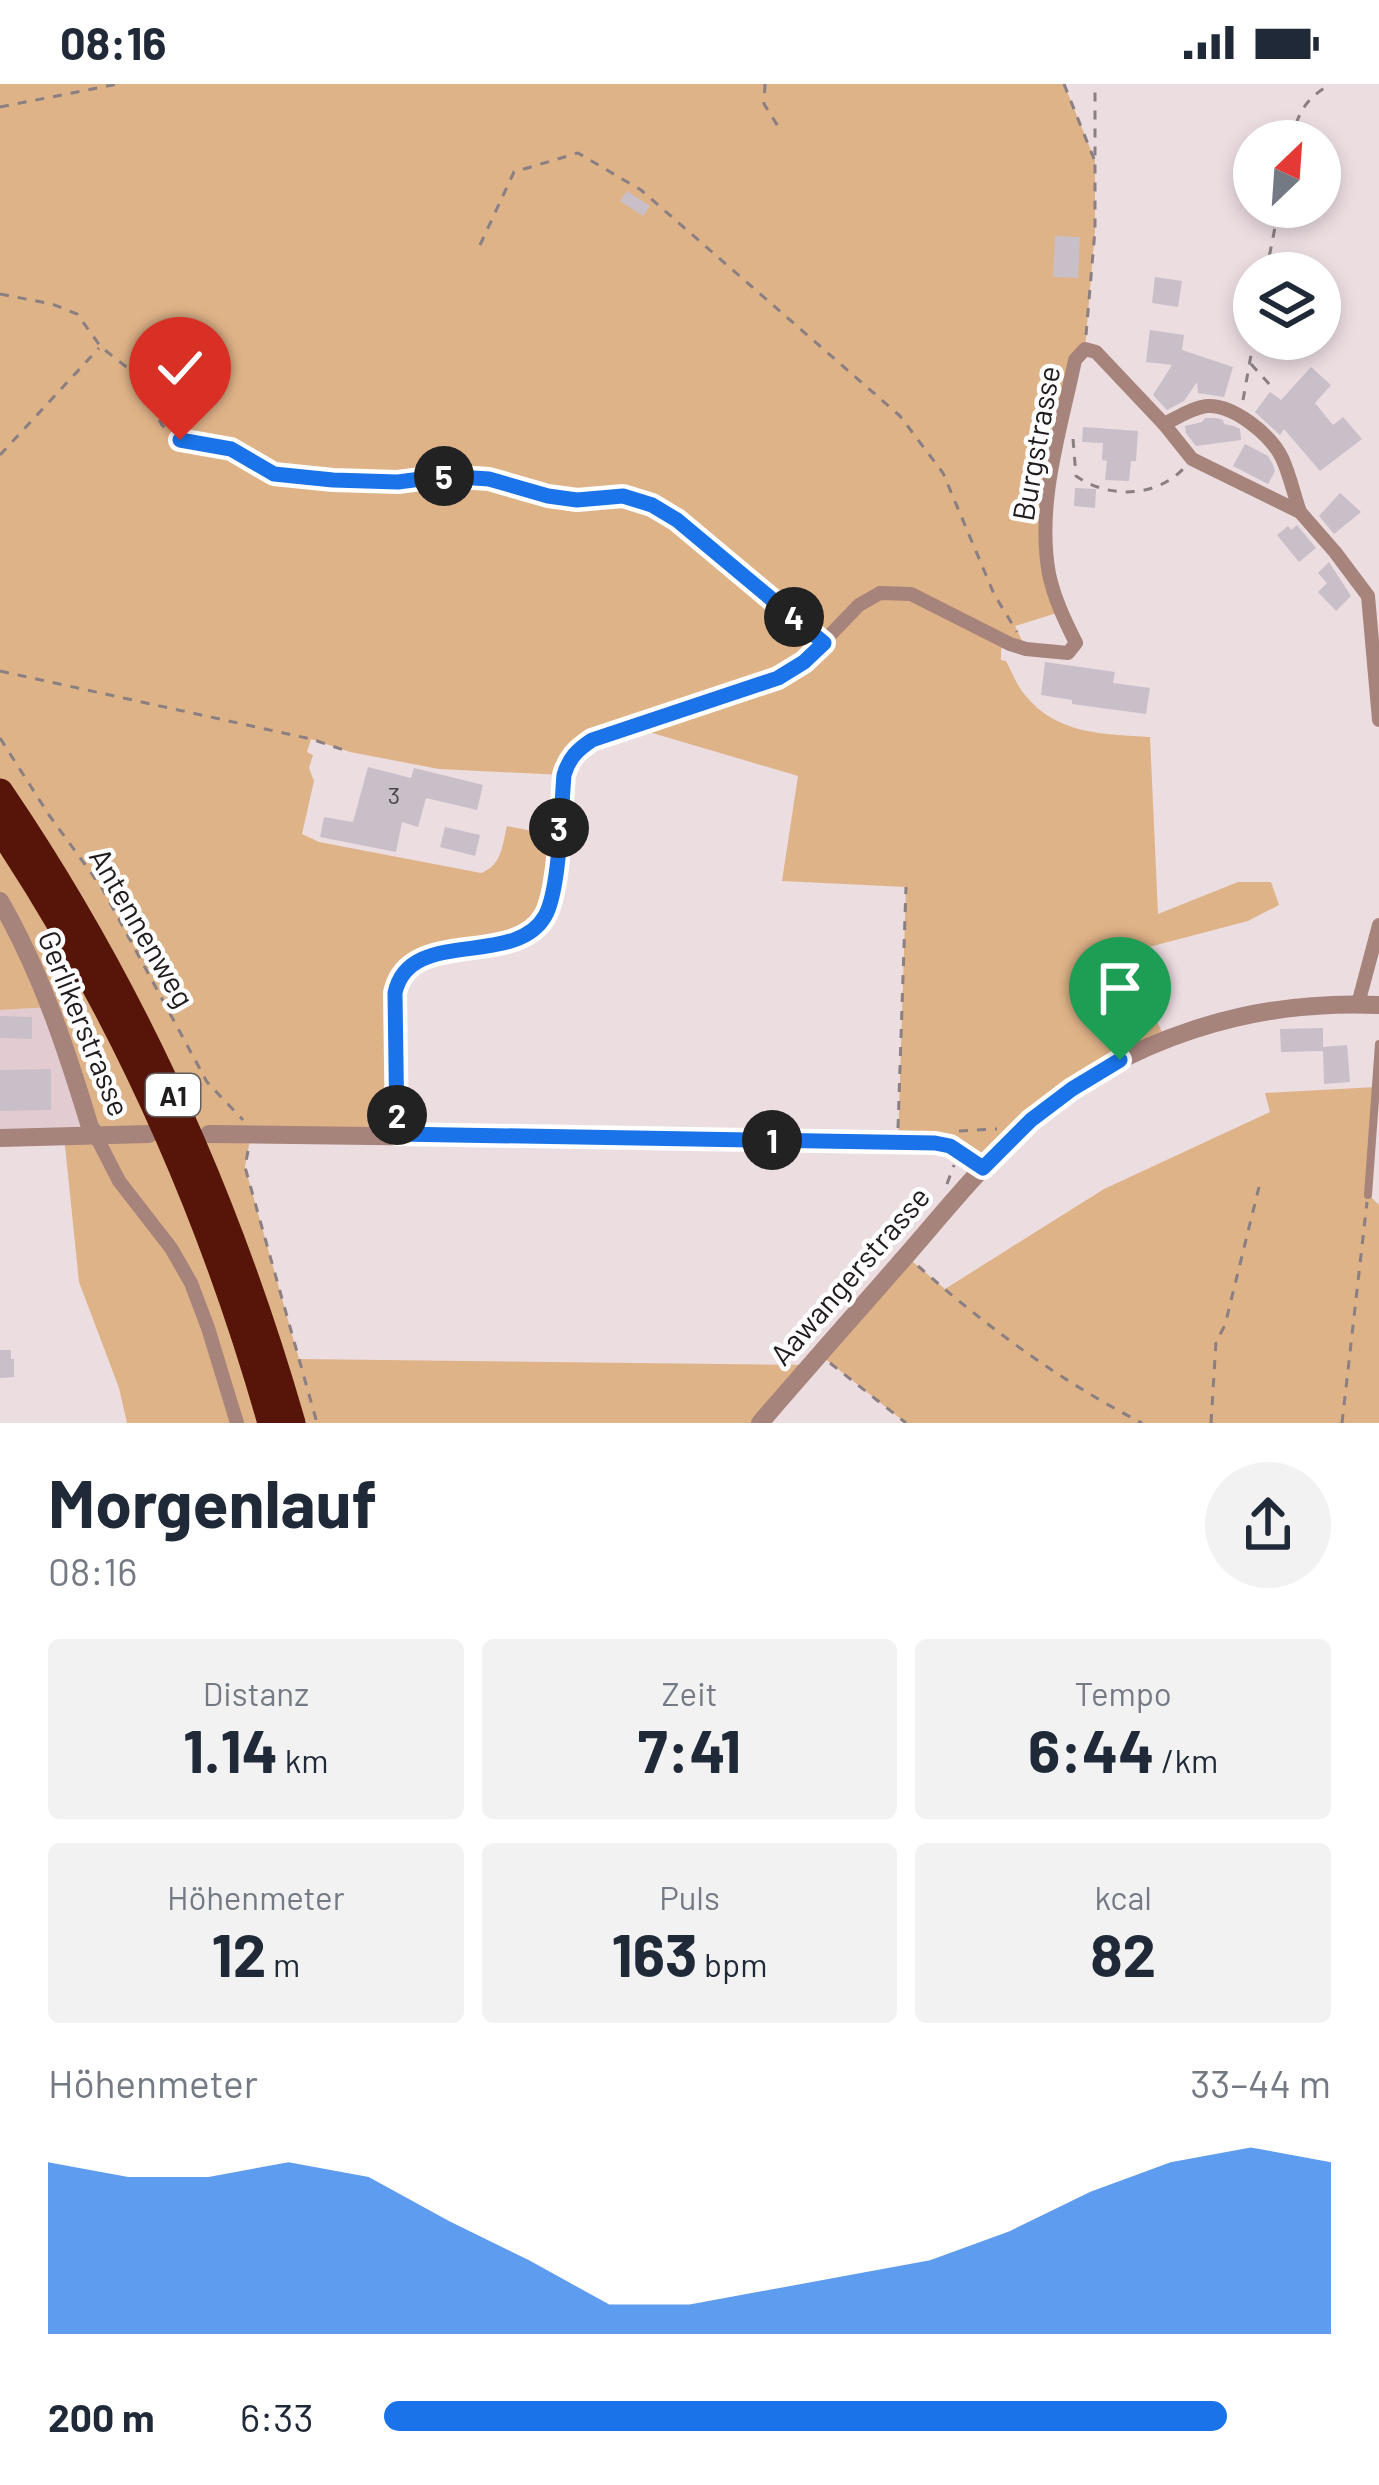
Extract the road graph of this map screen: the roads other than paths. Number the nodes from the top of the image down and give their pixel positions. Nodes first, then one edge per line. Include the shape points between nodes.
1 (1164, 424) junction
2 (1300, 512) junction
3 (1373, 597) edge
4 (1379, 720) edge
5 (0, 792) edge
6 (0, 828) edge
7 (1, 905) edge
8 (1379, 926) edge
9 (1358, 1004) junction
10 (1379, 1004) edge
11 (1379, 1044) edge
12 (149, 1134) dead end
13 (209, 1134) dead end
14 (397, 1134) junction
15 (96, 1136) junction
16 (0, 1138) edge
17 (983, 1168) junction
18 (1368, 1195) road end
19 (237, 1423) edge
20 (271, 1423) edge
21 (292, 1423) edge
22 (760, 1423) edge

1 - 2 street, Burgstrasse via 1192,459
1 - 2 street via 1203,405 1238,412 1277,449
1 - 14 street, Burgstrasse via 1096,352 1085,349 1075,360 1045,539 1049,576 1076,644 1068,653 1026,649 911,594 880,593 778,678 579,749 564,775 553,898 544,918 517,939 422,958 398,978
2 - 3 street, Burgstrasse
3 - 4 street, Burgstrasse
5 - 21 highway, A1 via 81,918 164,1076 233,1241
6 - 20 highway, A1 via 84,964 158,1109 224,1274
7 - 15 street, Gerlikerstrasse via 52,1007
8 - 9 street
9 - 10 street, Aawangerstrasse
9 - 17 street, Aawangerstrasse via 1249,1015 1165,1039 1072,1089
11 - 18 lane
12 - 15 street
13 - 14 street
14 - 17 street via 935,1143
15 - 16 street
15 - 19 street, Gerlikerstrasse via 190,1283
17 - 22 street, Aawangerstrasse

